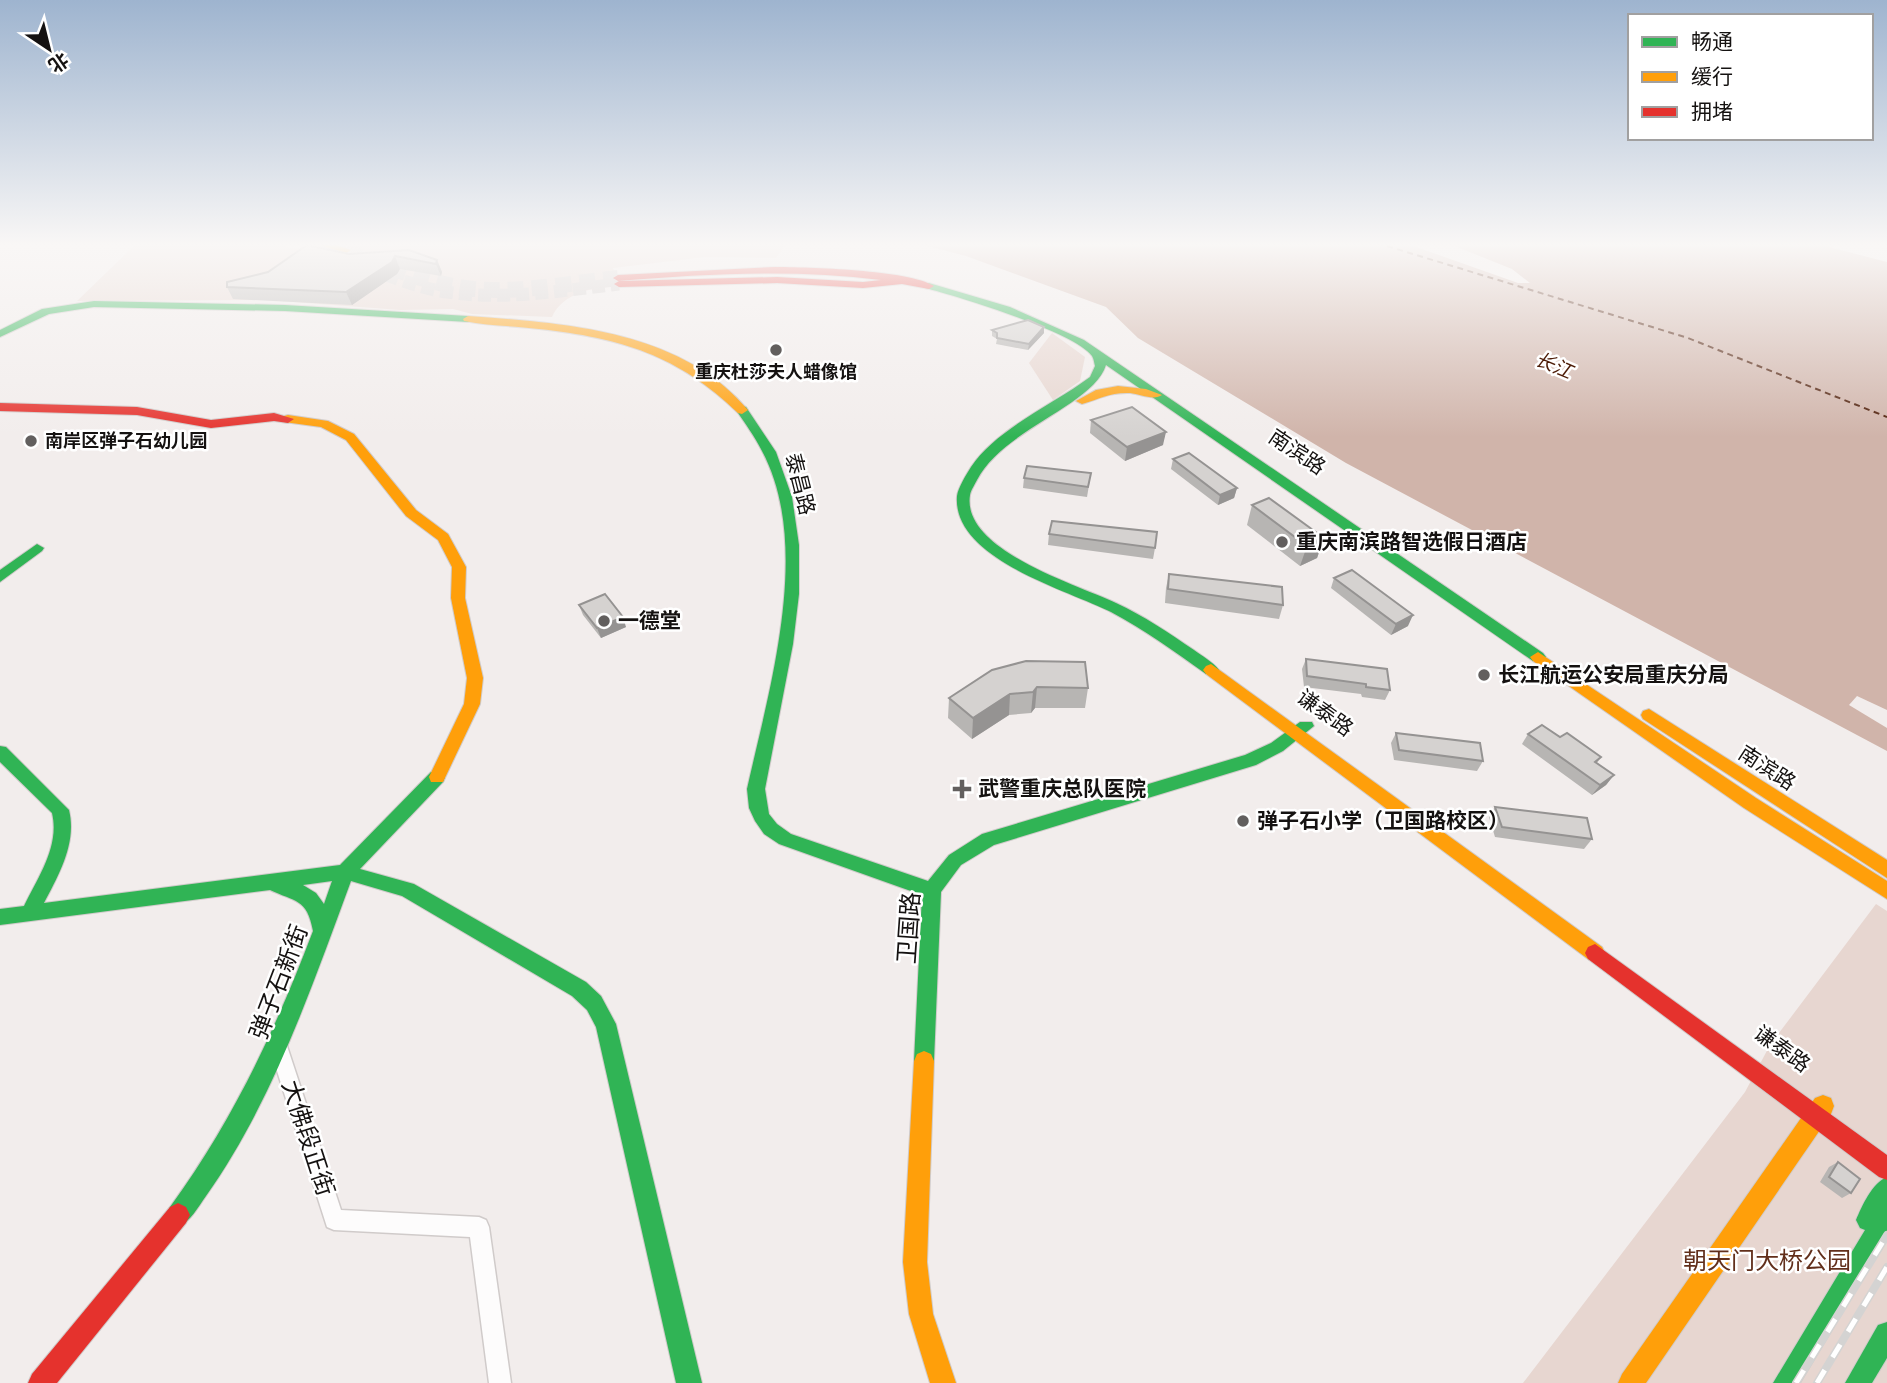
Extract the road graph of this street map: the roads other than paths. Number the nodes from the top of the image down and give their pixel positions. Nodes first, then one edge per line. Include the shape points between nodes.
1 (65, 308) edge
2 (286, 308) edge
3 (1009, 308) edge
4 (1027, 308) edge
5 (0, 334) edge
6 (1097, 354) junction
7 (1156, 395) junction
8 (0, 407) edge
9 (1299, 487) junction
10 (1336, 520) junction
11 (37, 548) dead end
12 (1427, 566) junction
13 (0, 576) edge
14 (1302, 729) junction
15 (0, 752) edge
16 (1887, 870) edge
17 (345, 872) junction
18 (264, 883) junction
19 (932, 890) junction
20 (1887, 891) edge
21 (31, 911) junction
22 (0, 917) edge
23 (323, 931) junction
24 (279, 1048) junction
25 (1820, 1110) junction
26 (1887, 1152) edge
27 (1887, 1169) edge
28 (1887, 1188) edge
29 (1887, 1216) edge
30 (1887, 1334) edge
31 (41, 1383) edge
32 (500, 1383) edge
33 (689, 1383) edge
34 (943, 1383) edge
35 (1631, 1383) edge
36 (1770, 1383) edge
37 (1786, 1383) edge
38 (1858, 1383) edge

1 - 5 main road, 泰昌路 via 34,315
2 - 19 main road, 泰昌路 via 570,328 649,350 691,370 735,403 767,442 774,458 791,533 795,576 755,789 763,824 784,840
3 - 6 main road, 南滨路 via 1063,332
4 - 9 main road, 南滨路 via 1091,337
6 - 7 main road, 南滨路
6 - 14 main road, 谦泰路 via 1101,366 1095,379 975,471 964,495 969,524 994,552 1146,625
7 - 9 main road, 南滨路 via 1224,443
7 - 14 main road, 谦泰路 via 1127,388 1099,389 1030,438 996,464 980,484 977,497 982,522 1022,558 1113,597 1193,642
8 - 17 main road via 137,411 211,424 282,416 324,424 350,438 411,513 443,537 459,567 458,598 475,678 472,704 436,779
9 - 10 main road, 南滨路
9 - 12 main road, 南滨路
10 - 12 main road via 1331,511 1340,512
10 - 20 main road, 南滨路 via 1750,803
11 - 13 main road
12 - 16 main road, 南滨路
14 - 19 main road, 卫国路 via 1250,760 988,839 951,861
14 - 25 main road, 谦泰路
15 - 21 main road via 60,810 65,821 64,835
17 - 18 main road
17 - 23 main road, 弹子石新街
17 - 33 main road via 407,890 579,989 594,1003 606,1024
18 - 21 main road
18 - 23 main road via 292,888 313,899 320,909
19 - 34 main road, 卫国路 via 915,1262 921,1314
21 - 22 main road
23 - 24 main road, 弹子石新街
24 - 31 main road, 弹子石新街 via 253,1100 178,1215
24 - 32 street, 大佛段正街 via 334,1220 479,1227
25 - 26 main road
25 - 27 main road
25 - 35 main road
28 - 36 main road
29 - 37 main road
30 - 38 main road

